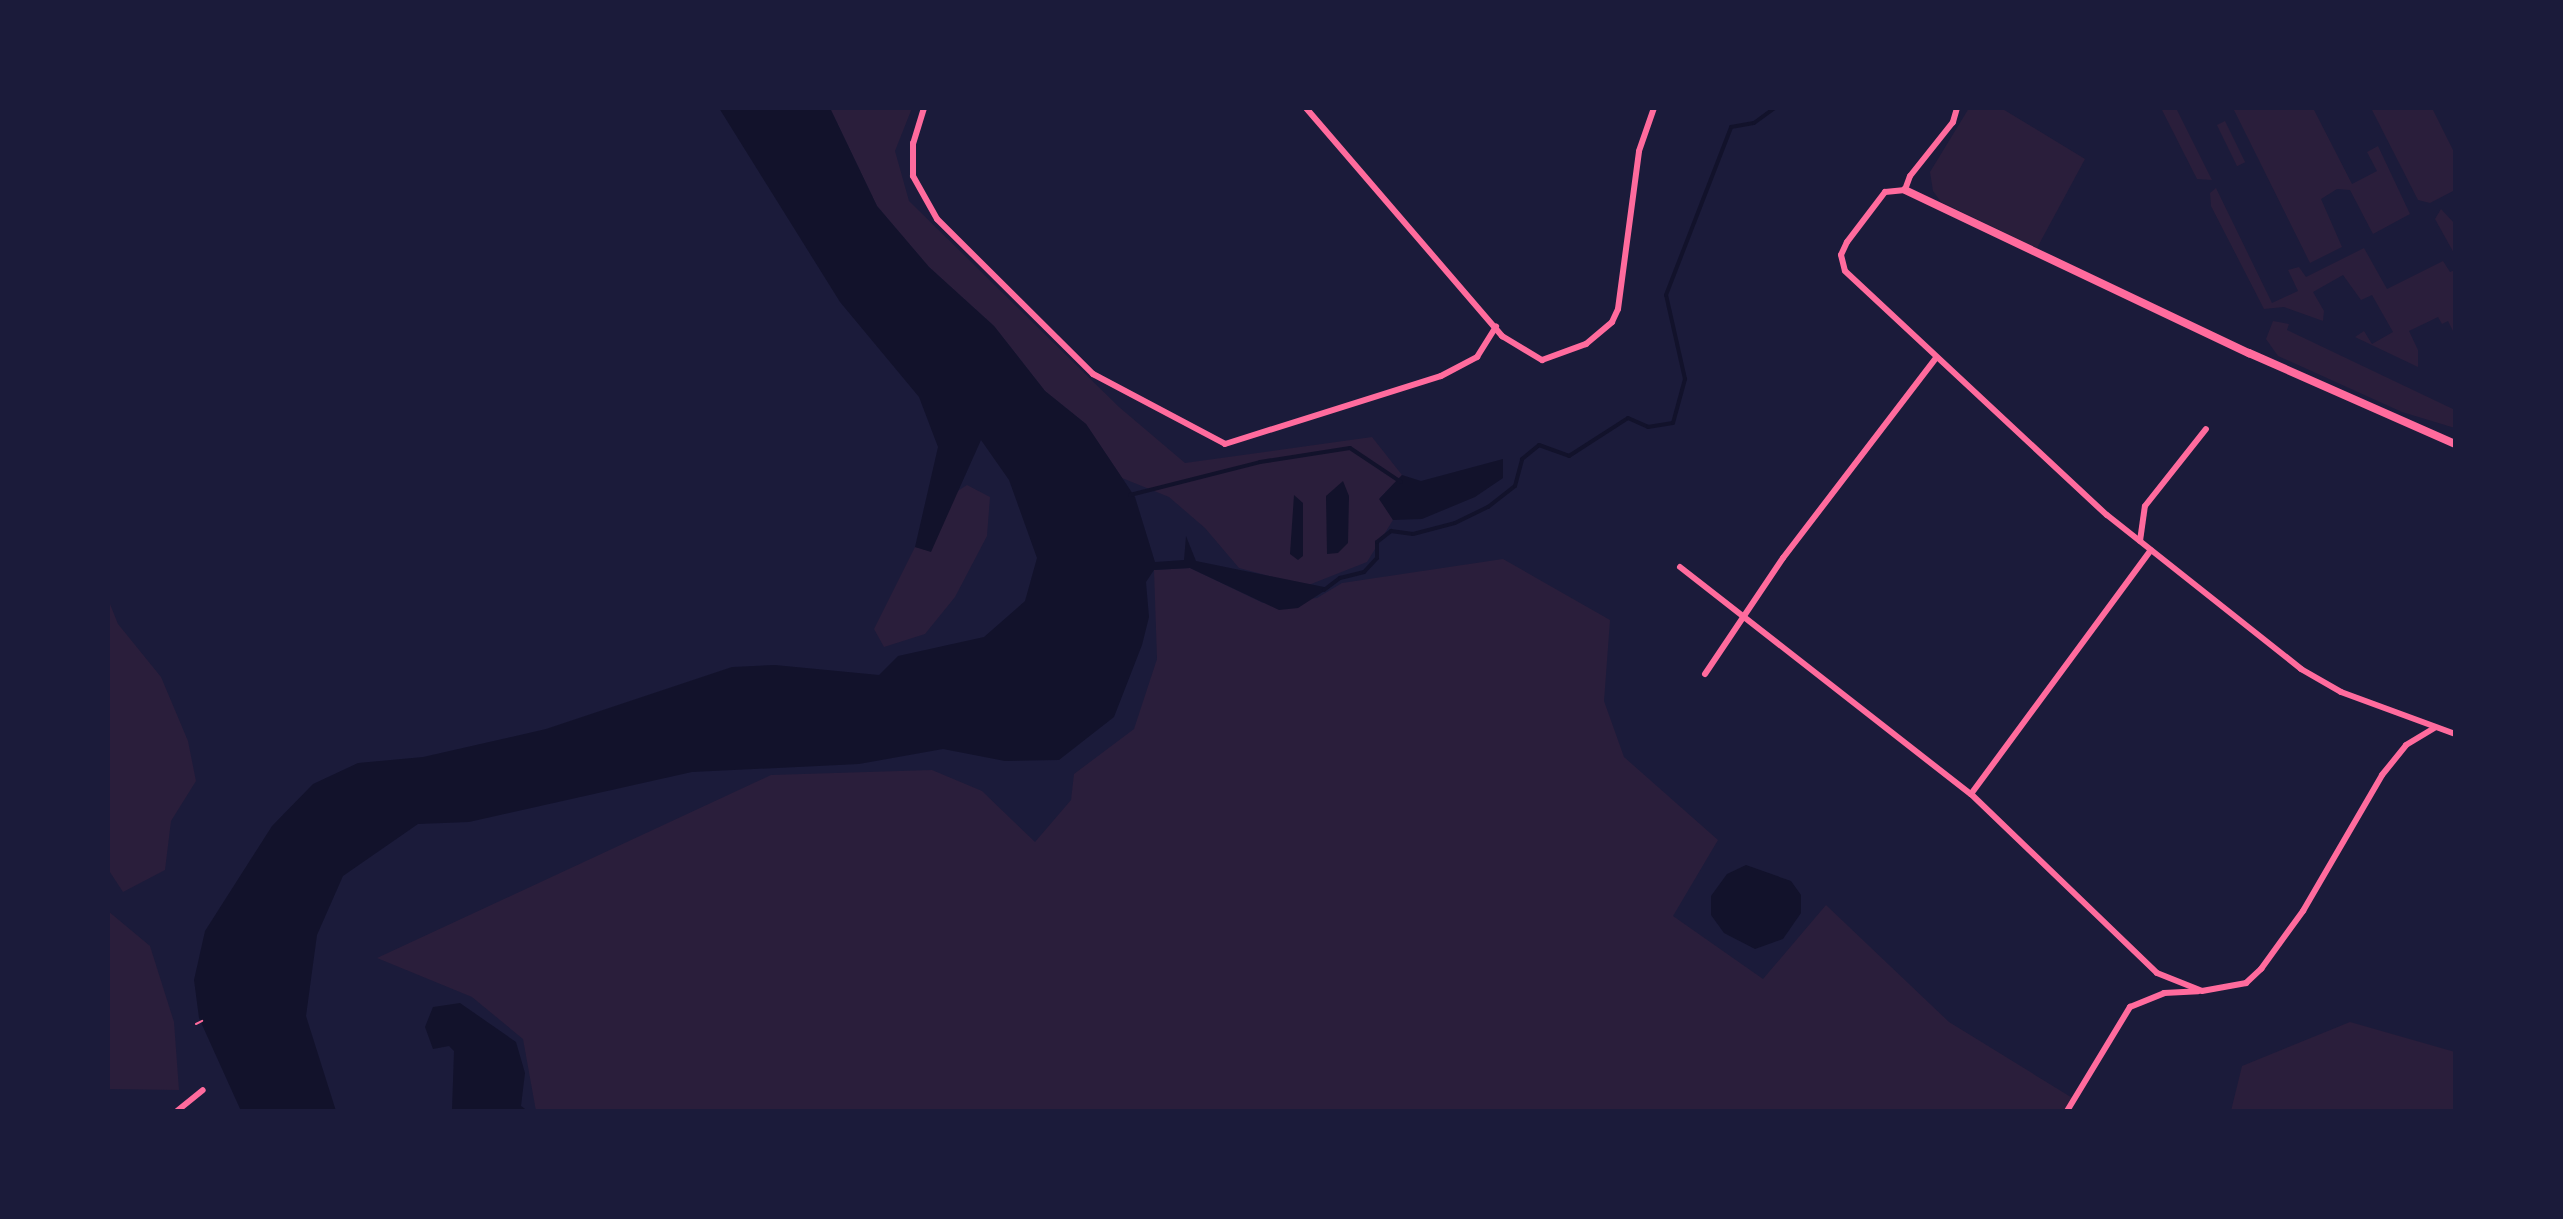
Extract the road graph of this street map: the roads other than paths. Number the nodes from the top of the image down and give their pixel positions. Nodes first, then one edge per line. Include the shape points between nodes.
1 (924, 108) edge
2 (1306, 108) edge
3 (1654, 108) edge
4 (1957, 108) edge
5 (1905, 190) junction
6 (1496, 326) junction
7 (1936, 358) junction
8 (2206, 429) dead end
9 (2455, 444) edge
10 (2140, 541) junction
11 (2151, 550) junction
12 (1680, 567) dead end
13 (1748, 616) junction
14 (1705, 674) dead end
15 (2434, 728) junction
16 (2455, 734) edge
17 (1971, 794) junction
18 (2202, 991) junction
19 (203, 1090) dead end
20 (177, 1111) edge
21 (2067, 1111) edge

1 - 6 street via 913,143 913,176 937,219 1093,374 1225,444 1441,376 1477,357
2 - 6 street
3 - 6 street via 1639,151 1612,322 1586,344 1542,360 1502,336
4 - 5 street via 1953,122 1915,168
5 - 7 street via 1885,192 1841,255 1845,271
5 - 9 street
7 - 10 street
7 - 13 street via 1783,558
8 - 10 street via 2145,506
10 - 11 street
11 - 15 street via 2301,669 2341,692
11 - 17 street
12 - 13 street
13 - 14 street
13 - 17 street
15 - 16 street
15 - 18 street via 2406,745 2382,775 2303,911 2261,969 2246,983
17 - 18 street via 2157,973
18 - 21 street via 2164,993 2130,1007
19 - 20 street

